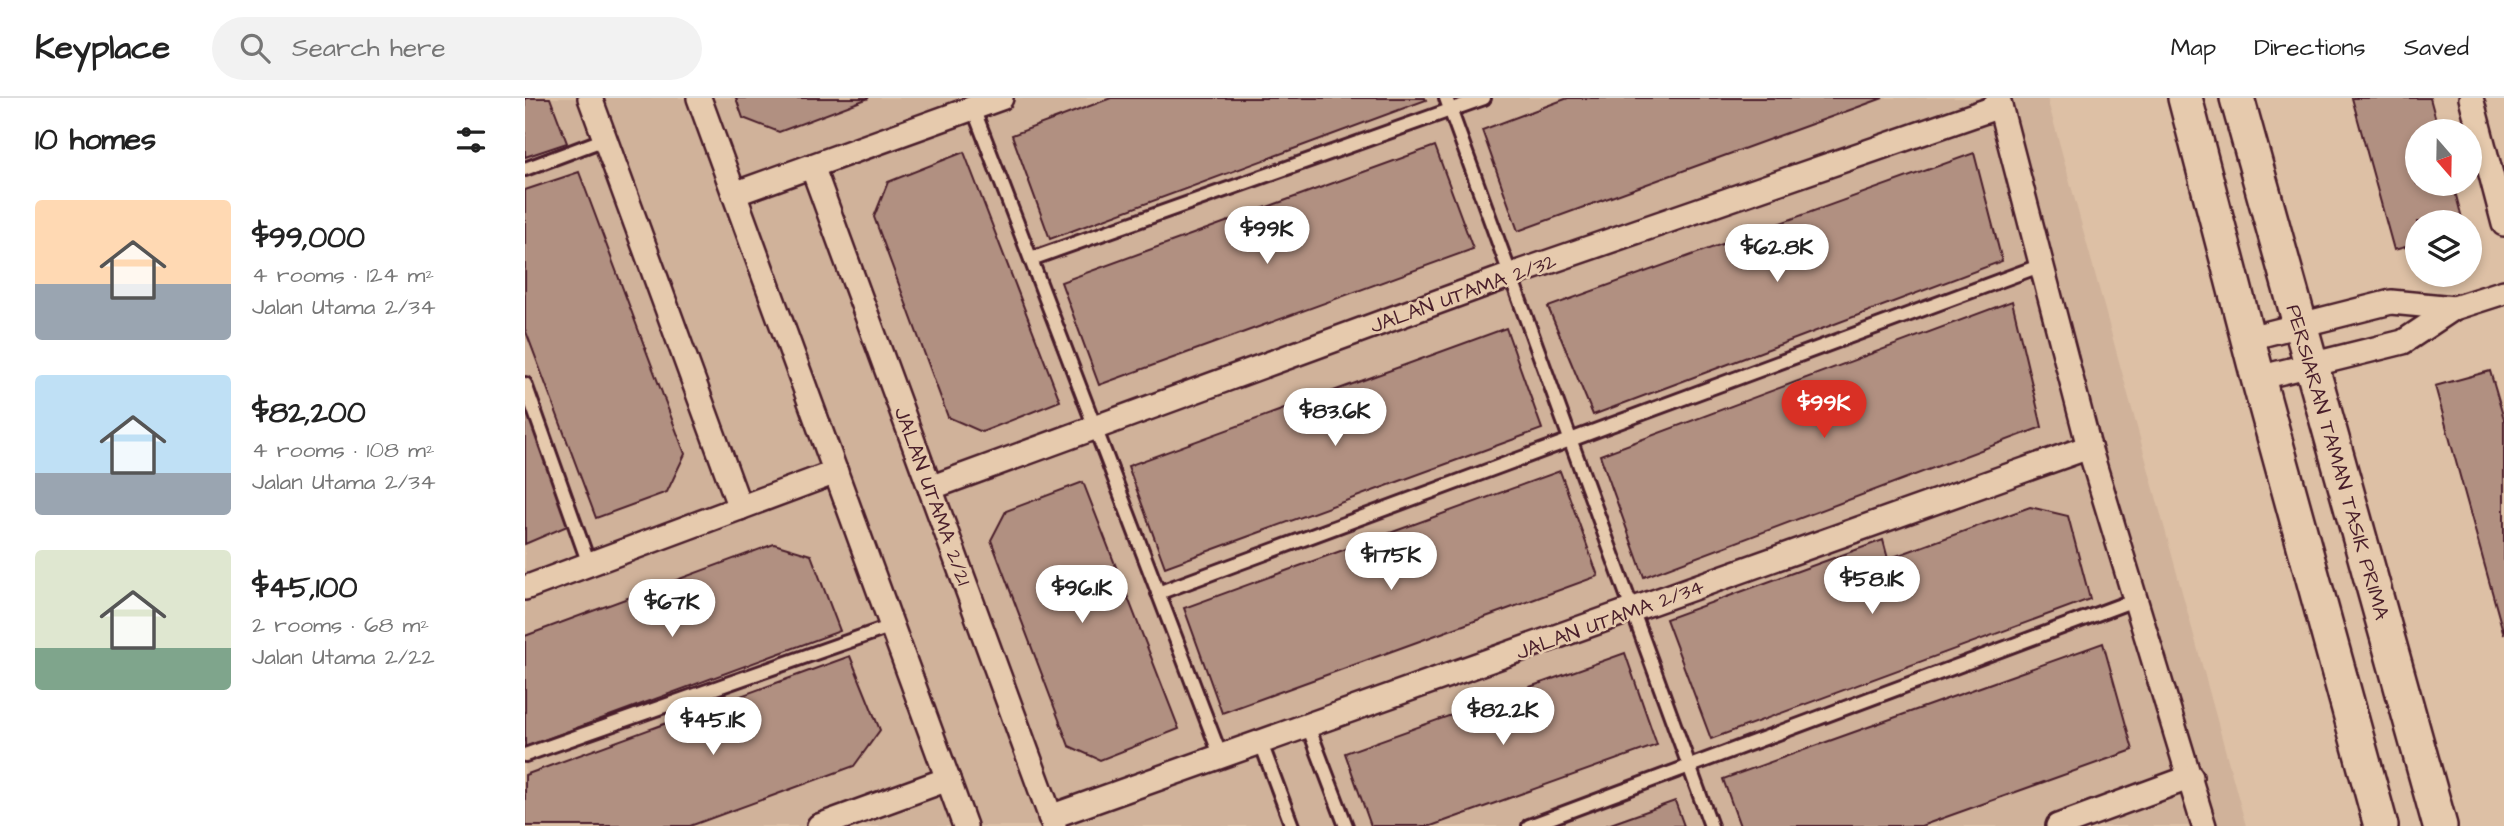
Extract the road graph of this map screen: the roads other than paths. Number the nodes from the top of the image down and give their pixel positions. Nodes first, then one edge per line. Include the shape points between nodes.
1 (590, 98) edge
2 (699, 98) edge
3 (1001, 98) edge
4 (1484, 98) edge
5 (2185, 98) edge
6 (2237, 98) edge
7 (2470, 98) edge
8 (1999, 102) edge
9 (1449, 104) edge
10 (973, 108) junction
11 (605, 139) junction
12 (812, 166) junction
13 (525, 169) edge
14 (734, 194) junction
15 (2504, 225) edge
16 (1031, 259) junction
17 (2042, 265) junction
18 (1511, 275) junction
19 (2504, 292) edge
20 (2454, 307) junction
21 (2301, 327) junction
22 (2249, 338) junction
23 (2312, 366) junction
24 (2258, 378) junction
25 (525, 384) edge
26 (1095, 428) junction
27 (1571, 440) junction
28 (2089, 447) junction
29 (836, 472) junction
30 (930, 488) junction
31 (740, 508) junction
32 (589, 564) junction
33 (525, 588) edge
34 (1158, 593) junction
35 (2137, 599) junction
36 (1633, 611) junction
37 (892, 626) junction
38 (1308, 726) junction
39 (1261, 743) junction
40 (525, 755) edge
41 (1221, 757) junction
42 (1690, 768) junction
43 (2191, 777) junction
44 (948, 779) junction
45 (1052, 821) edge
46 (819, 826) edge
47 (965, 826) edge
48 (1292, 826) edge
49 (1346, 826) edge
50 (1529, 826) edge
51 (1711, 826) edge
52 (2058, 826) edge
53 (2204, 826) edge
54 (2381, 826) edge
55 (2440, 826) edge

1 - 11 street
2 - 14 street
3 - 10 street
4 - 9 lane
5 - 22 main road
6 - 21 main road, PERSIARAN TAMAN TASIK PRIMA
7 - 15 street
8 - 17 street
8 - 18 street, JALAN UTAMA 2/32
9 - 16 lane
9 - 18 lane
10 - 12 street
10 - 16 lane
11 - 13 lane
11 - 31 street
12 - 14 street
12 - 30 street, JALAN UTAMA 2/21
14 - 29 street
16 - 26 lane
17 - 27 lane
17 - 28 street
18 - 26 street, JALAN UTAMA 2/32
18 - 27 lane
19 - 20 street
20 - 21 street via 2391,302
20 - 23 street via 2403,342
21 - 22 street
21 - 23 main road, PERSIARAN TAMAN TASIK PRIMA
22 - 24 main road
23 - 24 street
23 - 55 main road, PERSIARAN TAMAN TASIK PRIMA
24 - 54 main road
25 - 32 lane
26 - 30 street, JALAN UTAMA 2/32
26 - 34 lane
27 - 34 lane
27 - 36 lane
28 - 35 street
28 - 36 street, JALAN UTAMA 2/34
29 - 31 street
29 - 37 street
30 - 45 street, JALAN UTAMA 2/21
31 - 32 street
32 - 33 street
34 - 41 lane
35 - 42 lane
35 - 43 street
36 - 38 street, JALAN UTAMA 2/34
36 - 42 lane
37 - 40 lane
37 - 44 street
38 - 39 street, JALAN UTAMA 2/34
38 - 49 lane
39 - 41 street, JALAN UTAMA 2/34
39 - 48 lane
41 - 45 street, JALAN UTAMA 2/34
42 - 50 lane
42 - 51 lane
43 - 52 street
43 - 53 street
44 - 46 street
44 - 47 street

